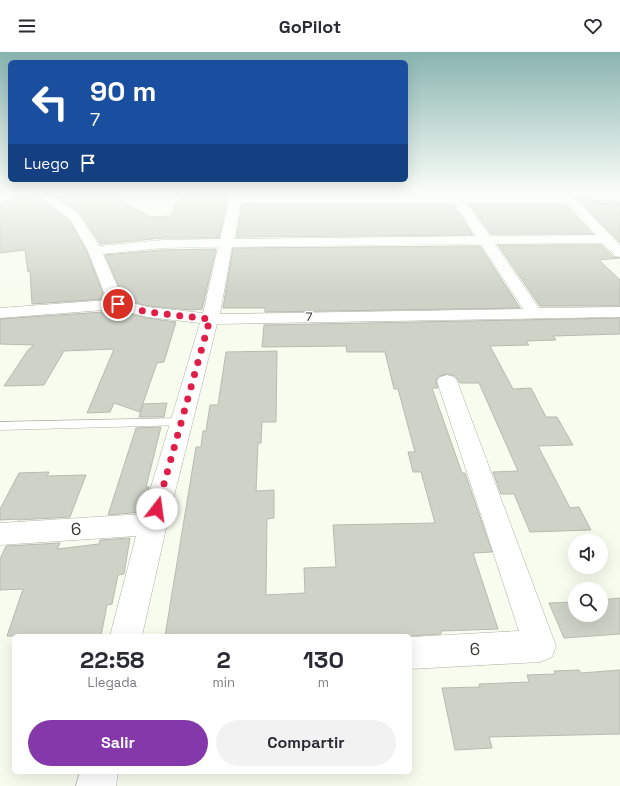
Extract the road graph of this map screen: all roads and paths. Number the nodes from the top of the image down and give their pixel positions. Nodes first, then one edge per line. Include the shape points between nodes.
1 (80, 226) edge
2 (229, 226) edge
3 (475, 226) edge
4 (594, 226) edge
5 (606, 239) junction
6 (484, 241) junction
7 (225, 244) junction
8 (95, 250) junction
9 (620, 253) edge
10 (118, 304) junction
11 (620, 312) edge
12 (0, 313) edge
13 (534, 313) junction
14 (210, 319) junction
15 (447, 381) dead end
16 (181, 422) junction
17 (0, 426) edge
18 (153, 524) junction
19 (0, 534) edge
20 (126, 634) edge
21 (412, 653) edge
22 (99, 774) edge
23 (96, 786) edge

1 - 8 street
2 - 7 street
3 - 6 street
4 - 5 street
5 - 6 street
5 - 9 street
6 - 7 street
6 - 13 street
7 - 8 street via 162,244
7 - 14 street
8 - 10 street
10 - 12 street, 7
10 - 14 street, 7 via 147,312
11 - 13 street, 7
13 - 14 street, 7
14 - 16 street
15 - 21 street, 6 via 540,646
16 - 17 lane
16 - 18 street
18 - 19 street, 6
18 - 20 street
22 - 23 street

